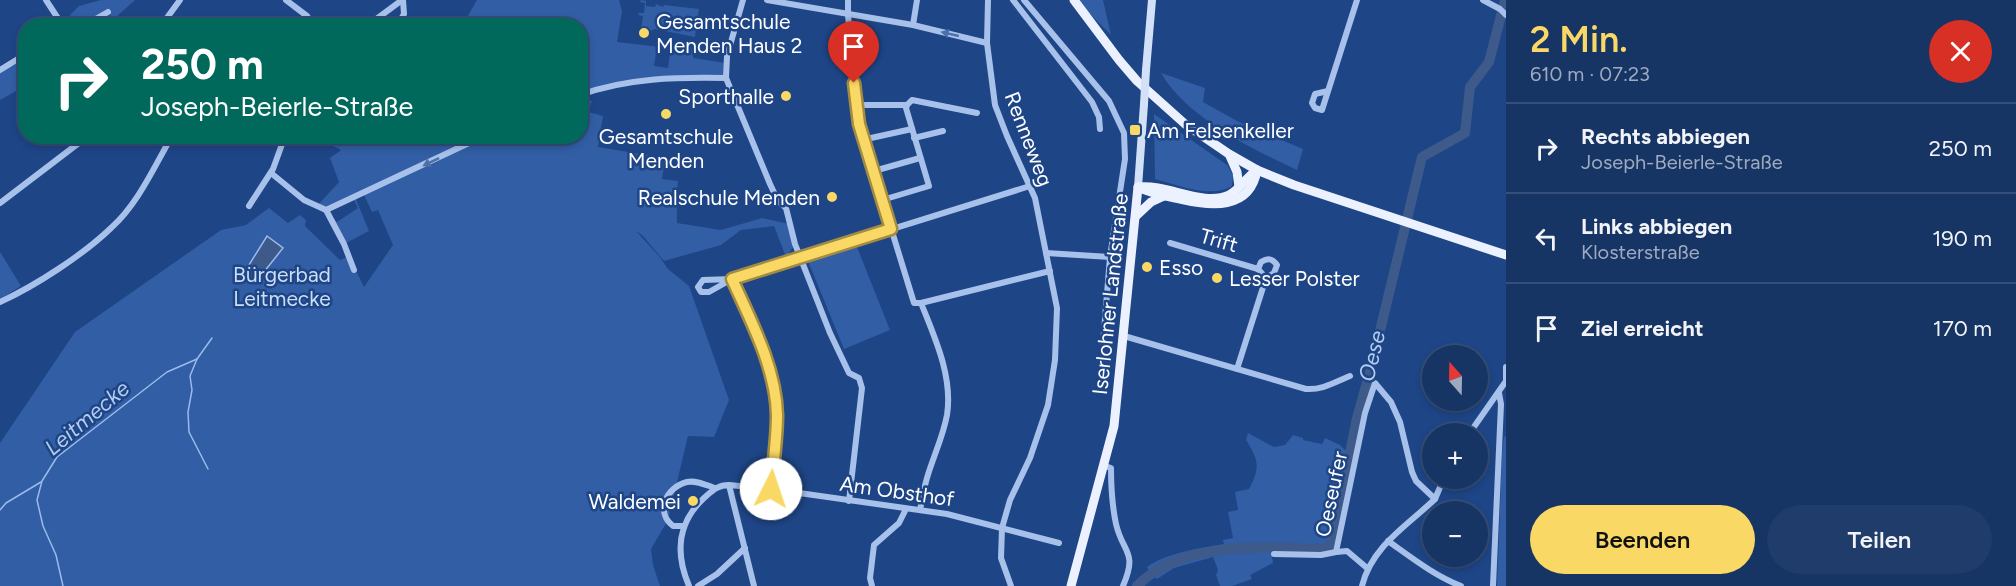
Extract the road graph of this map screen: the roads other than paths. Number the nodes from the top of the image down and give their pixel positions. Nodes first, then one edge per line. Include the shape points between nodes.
1 (46, 0) edge
2 (180, 0) edge
3 (287, 0) edge
4 (402, 0) edge
5 (743, 0) edge
6 (767, 0) edge
7 (848, 0) edge
8 (917, 0) edge
9 (988, 0) edge
10 (1013, 0) edge
11 (1024, 0) edge
12 (1074, 0) edge
13 (1152, 0) edge
14 (1357, 0) edge
15 (1483, 0) edge
16 (108, 12) dead end
17 (1504, 12) edge
18 (848, 15) junction
19 (58, 18) edge
20 (97, 18) edge
21 (167, 18) edge
22 (308, 18) edge
23 (378, 18) edge
24 (402, 18) edge
25 (913, 25) junction
26 (987, 43) junction
27 (18, 59) edge
28 (0, 70) edge
29 (726, 78) junction
30 (1328, 91) dead end
31 (588, 94) edge
32 (866, 105) dead end
33 (907, 105) junction
34 (978, 113) dead end
35 (912, 129) junction
36 (1100, 129) dead end
37 (943, 131) dead end
38 (871, 138) dead end
39 (915, 138) junction
40 (77, 144) edge
41 (167, 144) edge
42 (282, 144) edge
43 (467, 144) edge
44 (1229, 154) junction
45 (920, 158) junction
46 (1257, 170) junction
47 (874, 171) junction
48 (271, 172) junction
49 (1030, 186) junction
50 (1138, 187) junction
51 (1239, 187) junction
52 (1164, 196) junction
53 (889, 198) dead end
54 (0, 203) edge
55 (249, 206) dead end
56 (326, 210) junction
57 (1136, 216) junction
58 (891, 229) junction
59 (1170, 243) dead end
60 (1046, 253) junction
61 (1506, 255) edge
62 (1110, 256) junction
63 (800, 257) junction
64 (1258, 269) junction
65 (354, 270) dead end
66 (1050, 271) junction
67 (1266, 278) junction
68 (732, 279) junction
69 (0, 302) edge
70 (921, 303) junction
71 (1124, 336) junction
72 (1103, 343) dead end
73 (1506, 367) edge
74 (1237, 369) junction
75 (1350, 376) dead end
76 (1506, 382) edge
77 (1499, 393) junction
78 (1477, 423) edge
79 (1105, 466) junction
80 (729, 485) junction
81 (715, 488) junction
82 (771, 489) junction
83 (1439, 489) edge
84 (1435, 499) junction
85 (849, 501) junction
86 (906, 509) junction
87 (920, 510) junction
88 (684, 526) junction
89 (1002, 528) junction
90 (1389, 541) junction
91 (1059, 543) dead end
92 (745, 548) junction
93 (1336, 552) junction
94 (1274, 554) dead end
95 (1367, 568) junction
96 (688, 586) edge
97 (698, 586) edge
98 (754, 586) edge
99 (872, 586) edge
100 (1011, 586) edge
101 (1071, 586) edge
102 (1123, 586) edge
103 (1362, 586) edge
104 (1461, 586) edge
105 (1493, 586) edge

1 - 19 street
2 - 21 street
3 - 22 street
4 - 23 street
4 - 24 street
5 - 29 street via 727,59
6 - 18 street
7 - 18 street
8 - 25 street
9 - 26 street, Renneweg
10 - 36 street via 1092,102
11 - 62 street via 1109,101 1124,133 1125,159
12 - 44 main road via 1137,81 1185,124
13 - 50 street, Iserlohner Landstraße, bridge
14 - 30 street
15 - 17 street
16 - 20 street
18 - 25 street
18 - 47 street via 859,124
26 -> 25 street
26 - 49 street, Renneweg via 995,105
27 - 28 street
29 - 31 street via 645,80
29 - 63 street via 770,184 786,208
32 - 33 street
33 - 34 street via 912,100
33 - 35 street
35 - 38 street
35 - 39 street
37 - 39 street
39 - 45 street
40 - 54 street
41 - 69 street via 137,197 112,228 38,281
42 - 48 street
43 -> 56 street
44 - 46 main road
44 - 51 main road
45 - 47 street
45 - 53 street via 929,186
46 - 51 main road
46 - 52 main road via 1250,187 1233,201 1208,205
46 - 61 main road
47 - 58 street
48 - 55 street
48 - 56 street via 304,200
49 - 58 street
49 - 60 street, Renneweg
50 - 51 main road via 1221,198
50 - 52 main road
50 - 57 main road, Iserlohner Landstraße
52 - 57 main road
56 - 65 street
57 - 71 main road, Iserlohner Landstraße
58 - 63 street
58 - 70 street via 914,303
59 - 64 street, Trift
60 - 62 street
60 - 66 street, Renneweg
62 - 72 street
63 - 68 street
63 - 85 street via 849,373 859,378 862,388
64 - 67 street
64 - 67 street via 1261,262 1273,260 1277,265 1274,273
66 - 70 street
66 - 89 street, Renneweg via 1056,326 1048,405
67 - 74 street
68 - 68 street via 709,292 701,292 699,287 703,280
68 - 82 street via 766,361 775,398
70 - 87 street via 940,350 948,398 942,436
71 - 74 street
71 - 79 main road, Iserlohner Landstraße via 1114,426
73 - 76 street
74 - 75 street via 1316,390
76 - 77 street
77 - 78 street
77 - 105 street
79 - 101 main road, Iserlohner Landstraße
79 - 102 street via 1111,468 1117,527 1130,561
80 - 81 street
80 - 82 street, Am Obsthof
80 - 92 street
81 - 88 street via 692,509
81 - 88 street via 686,482 668,496 663,512 666,520 673,526
82 - 85 street, Am Obsthof
83 - 84 street
84 - 90 street
84 - 93 street, Oeseufer via 1416,481 1400,422 1375,382
85 - 86 street, Am Obsthof
86 - 87 street, Am Obsthof
86 - 99 street via 899,523 874,545
87 - 89 street, Am Obsthof
88 - 96 street via 680,550
89 - 91 street, Am Obsthof
89 - 100 street, Renneweg via 1000,558
90 - 95 street
90 - 104 street
92 - 97 street
92 - 98 street
93 - 94 street, Oeseufer
93 - 95 street via 1347,551
95 - 103 street

